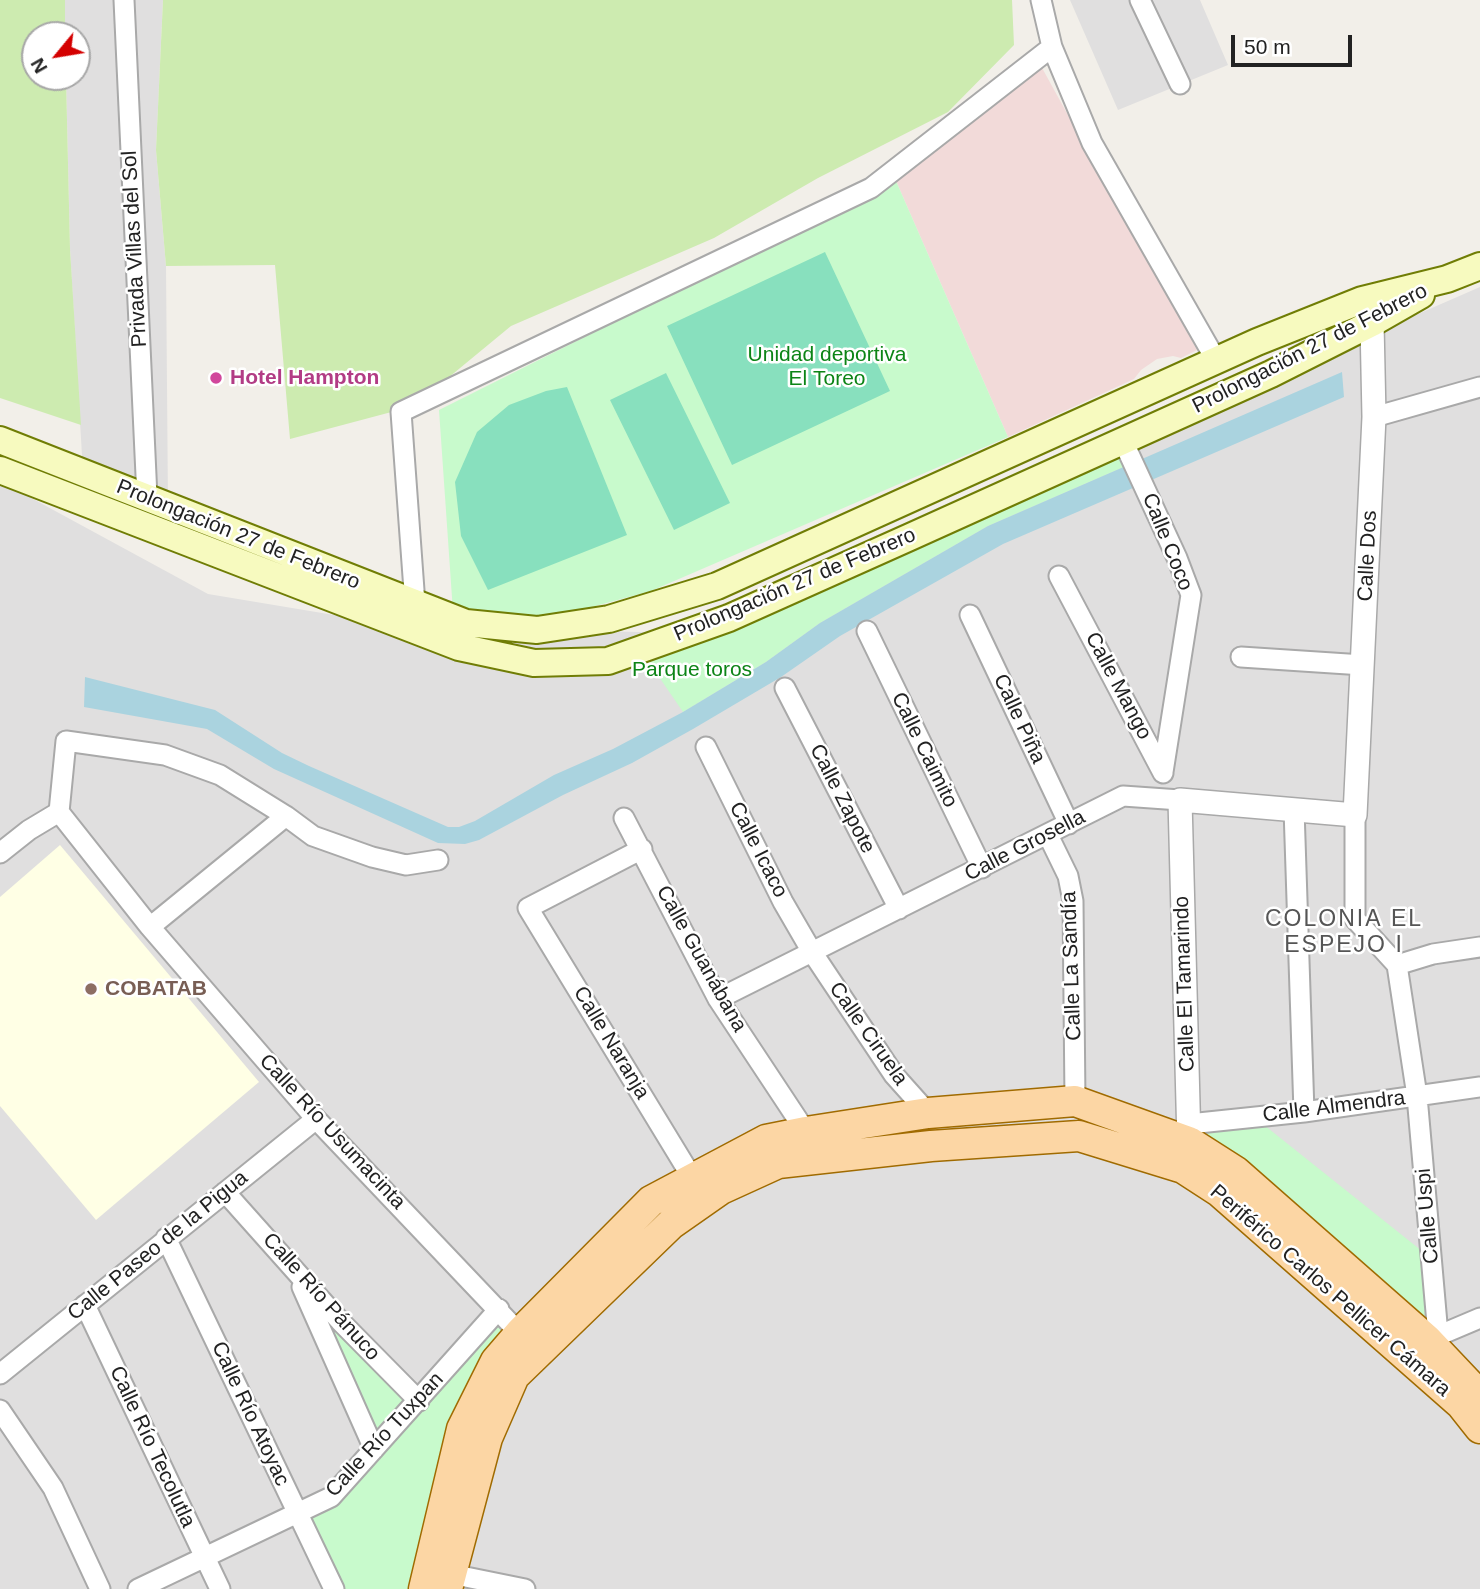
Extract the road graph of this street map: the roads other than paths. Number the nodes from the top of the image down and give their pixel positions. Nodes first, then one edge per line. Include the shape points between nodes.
1 (1041, 0) edge
2 (1140, 0) edge
3 (126, 5) edge
4 (1052, 47) junction
5 (1180, 84) dead end
6 (1480, 266) edge
7 (1367, 312) junction
8 (1216, 360) junction
9 (1480, 387) edge
10 (1374, 417) junction
11 (0, 440) edge
12 (1123, 441) junction
13 (0, 470) edge
14 (147, 498) junction
15 (1059, 576) dead end
16 (415, 604) junction
17 (970, 615) dead end
18 (867, 631) dead end
19 (1241, 657) dead end
20 (1363, 665) junction
21 (785, 688) dead end
22 (706, 747) dead end
23 (1163, 772) junction
24 (1171, 799) junction
25 (1294, 809) junction
26 (59, 812) junction
27 (1355, 815) junction
28 (286, 816) junction
29 (624, 818) dead end
30 (1069, 824) junction
31 (1048, 835) junction
32 (642, 849) junction
33 (0, 853) edge
34 (438, 860) dead end
35 (982, 868) junction
36 (899, 909) junction
37 (150, 927) junction
38 (1480, 947) edge
39 (812, 952) junction
40 (1397, 965) junction
41 (719, 999) junction
42 (1480, 1087) edge
43 (1417, 1096) junction
44 (1075, 1101) junction
45 (1304, 1112) junction
46 (928, 1114) junction
47 (316, 1119) junction
48 (806, 1132) junction
49 (1187, 1145) junction
50 (693, 1179) junction
51 (225, 1192) junction
52 (166, 1238) junction
53 (293, 1266) junction
54 (85, 1305) junction
55 (499, 1309) junction
56 (1480, 1318) edge
57 (1433, 1338) junction
58 (529, 1343) junction
59 (0, 1374) edge
60 (1480, 1396) edge
61 (419, 1401) junction
62 (0, 1410) edge
63 (1480, 1428) edge
64 (374, 1449) junction
65 (297, 1513) junction
66 (204, 1556) junction
67 (449, 1581) edge
68 (100, 1589) edge
69 (138, 1589) edge
70 (220, 1589) edge
71 (334, 1589) edge
72 (424, 1589) edge
73 (525, 1589) edge

1 - 4 street
2 - 5 street
3 - 14 street, Privada Villas del Sol
4 - 8 street via 1092,143
4 - 16 street via 871,188 401,412
6 - 7 main road, Prolongación 27 de Febrero
7 - 8 main road, Prolongación 27 de Febrero
7 - 10 street, Calle Dos
7 - 12 main road, Prolongación 27 de Febrero via 1271,374
8 - 16 main road, Prolongación 27 de Febrero via 718,586 621,615 537,630 466,623
9 - 10 street
10 - 20 street, Calle Dos
11 - 14 main road, Prolongación 27 de Febrero
12 - 13 main road, Prolongación 27 de Febrero via 729,618 608,661 534,663 459,647
12 - 23 street, Calle Coco via 1191,595
14 - 16 main road, Prolongación 27 de Febrero
15 - 23 street, Calle Mango
17 - 30 street, Calle Piña
18 - 35 street, Calle Caimito
19 - 20 street
20 - 27 street, Calle Dos
21 - 36 street, Calle Zapote
22 - 39 street, Calle Icaco
23 - 24 street
24 - 25 street, Calle Grosella
24 - 30 street, Calle Grosella via 1123,796
24 - 49 street, Calle El Tamarindo
25 - 27 street, Calle Grosella
25 - 45 street
26 - 28 street via 66,741 165,755 220,775
26 - 33 street
26 - 37 street, Calle Río Usumacinta
27 - 40 street via 1355,919
28 - 34 street via 313,836 372,857 406,865
28 - 37 street
29 - 32 street, Calle Guanábana
30 - 31 street, Calle Grosella
31 - 35 street, Calle Grosella
31 - 44 street, Calle La Sandía via 1068,876 1073,901
32 - 41 street, Calle Guanábana
32 - 50 street, Calle Naranja via 528,908
35 - 36 street, Calle Grosella
36 - 39 street, Calle Grosella
37 - 47 street, Calle Río Usumacinta
38 - 40 street
39 - 41 street, Calle Grosella
39 - 46 street, Calle Ciruela via 894,1075
40 - 43 street, Calle Uspi
41 - 48 street, Calle Guanábana
42 - 43 street, Calle Almendra
43 - 45 street, Calle Almendra
43 - 57 street, Calle Uspi
44 - 46 main road, Periférico Carlos Pellicer Cámara
44 - 49 main road, Periférico Carlos Pellicer Cámara
45 - 49 street, Calle Almendra
46 - 48 main road, Periférico Carlos Pellicer Cámara
47 - 51 street, Calle Paseo de la Pigua
47 - 55 street, Calle Río Usumacinta
48 - 50 main road, Periférico Carlos Pellicer Cámara via 766,1140
49 - 57 main road, Periférico Carlos Pellicer Cámara via 1236,1172
49 - 58 main road, Periférico Carlos Pellicer Cámara via 1079,1136 778,1163 721,1189 671,1224
49 - 63 main road, Periférico Carlos Pellicer Cámara via 1220,1192 1461,1404
50 - 58 main road, Periférico Carlos Pellicer Cámara via 651,1201
51 - 52 street, Calle Paseo de la Pigua
51 - 53 street, Calle Río Pánuco
52 - 54 street, Calle Paseo de la Pigua
52 - 65 street, Calle Río Atoyac
53 - 61 street, Calle Río Pánuco
53 - 64 street
54 - 59 street, Calle Paseo de la Pigua
54 - 66 street, Calle Río Tecolutla
55 - 58 street, Calle Río Usumacinta
55 - 61 street, Calle Río Tuxpan
56 - 57 street
57 - 60 main road, Periférico Carlos Pellicer Cámara
58 - 67 main road, Periférico Carlos Pellicer Cámara via 487,1438
58 - 72 main road, Periférico Carlos Pellicer Cámara via 496,1361 462,1429
61 - 64 street, Calle Río Tuxpan
62 - 68 street via 52,1488
64 - 65 street, Calle Río Tuxpan via 331,1497
65 - 66 street, Calle Río Tuxpan
65 - 71 street, Calle Río Atoyac
66 - 69 street, Calle Río Tuxpan
66 - 70 street, Calle Río Tecolutla
67 - 73 street

